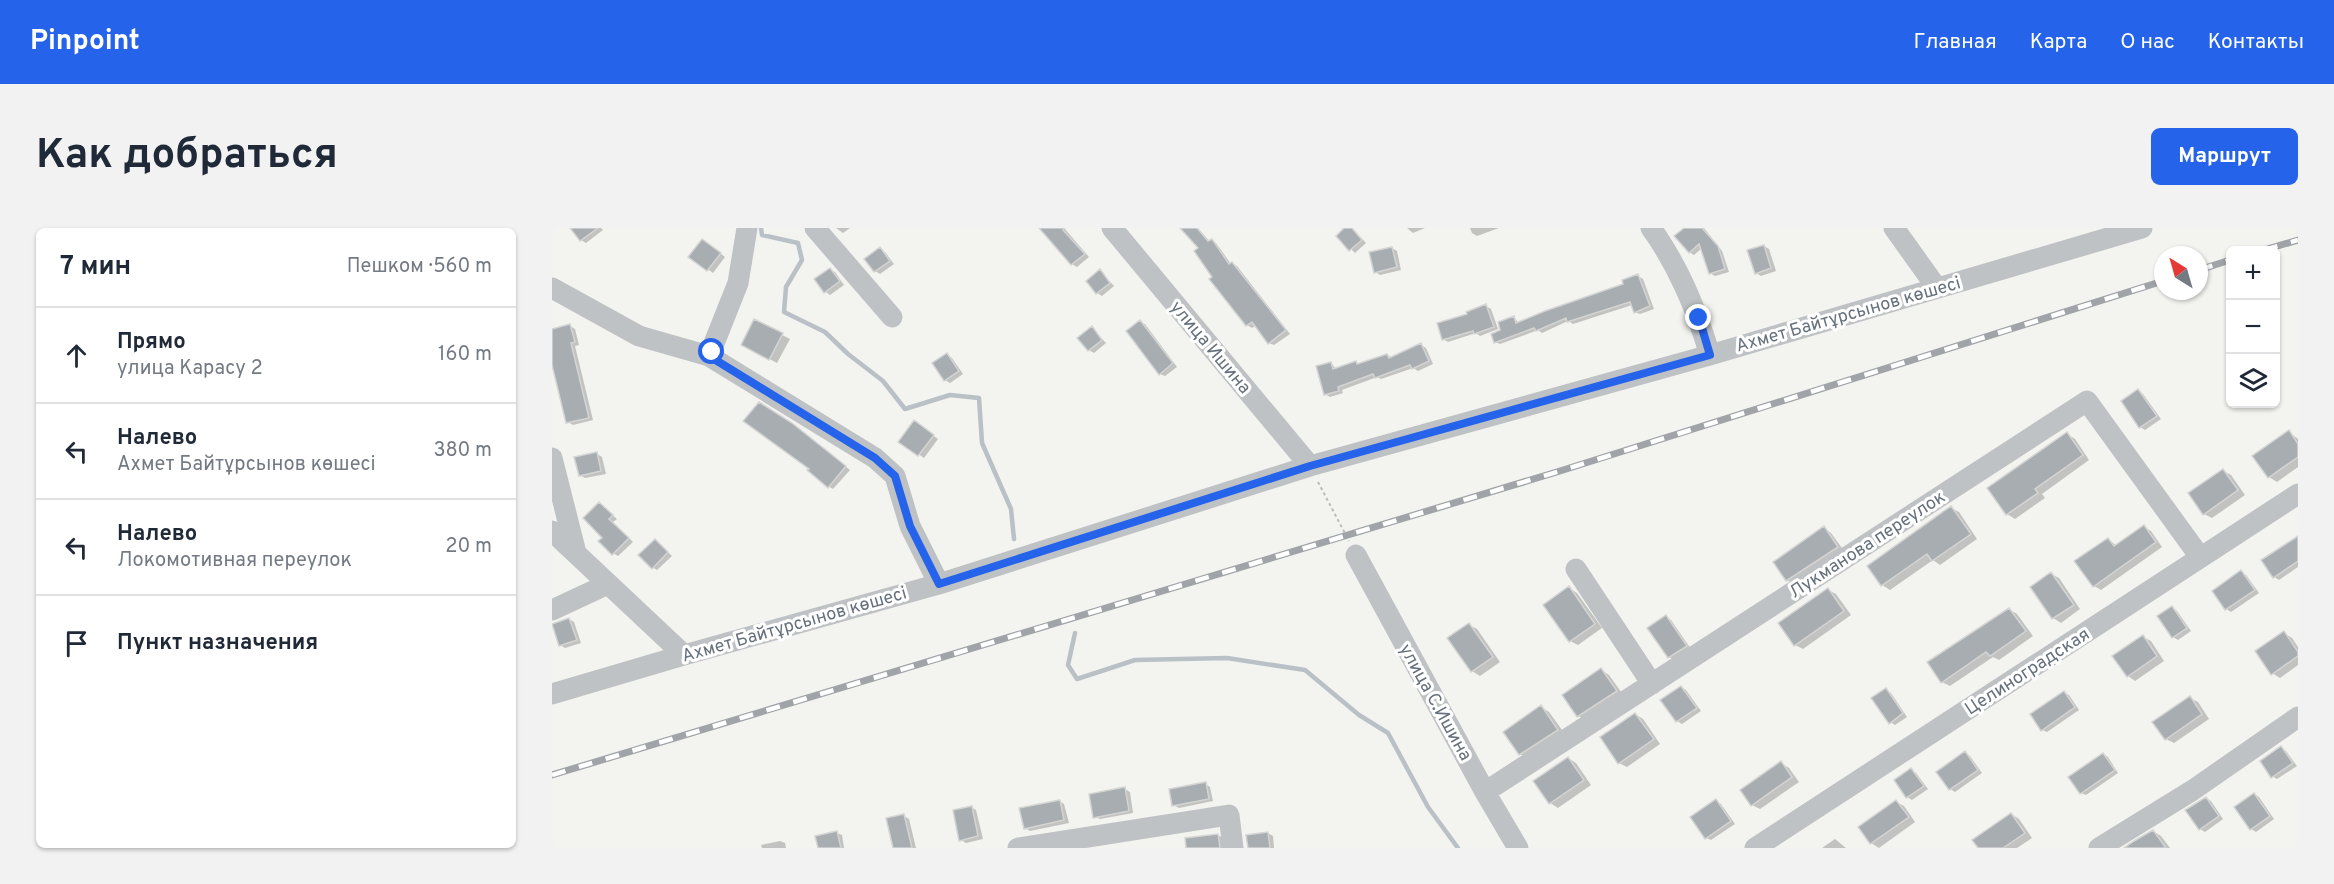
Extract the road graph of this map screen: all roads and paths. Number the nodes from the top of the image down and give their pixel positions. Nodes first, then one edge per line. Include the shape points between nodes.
1 (747, 228) edge
2 (815, 228) edge
3 (1112, 228) edge
4 (1650, 228) edge
5 (1894, 228) edge
6 (2142, 228) edge
7 (2119, 231) edge
8 (552, 288) edge
9 (1937, 288) junction
10 (892, 317) dead end
11 (1710, 355) junction
12 (709, 356) junction
13 (552, 458) edge
14 (1310, 466) junction
15 (2298, 494) edge
16 (552, 531) edge
17 (576, 555) junction
18 (1356, 555) joint
19 (2200, 557) junction
20 (1576, 569) dead end
21 (608, 584) junction
22 (939, 584) junction
23 (552, 610) edge
24 (684, 654) junction
25 (1652, 684) junction
26 (552, 694) edge
27 (2298, 717) edge
28 (1485, 792) junction
29 (1018, 848) edge
30 (1233, 848) edge
31 (1518, 848) edge
32 (1755, 848) edge
33 (2099, 848) edge

1 - 12 street via 738,283
2 - 10 street
3 - 14 street, улица Ишина
4 - 11 street via 1684,284
5 - 9 street
6 - 7 street, Ахмет Байтұрсынов көшесі
7 - 9 street, Ахмет Байтұрсынов көшесі
8 - 12 street via 639,336
9 - 11 street, Ахмет Байтұрсынов көшесі
11 - 14 street, Ахмет Байтұрсынов көшесі
12 - 22 street via 875,458 895,476 910,526
13 - 17 street
14 - 18 path
14 - 22 street, Ахмет Байтұрсынов көшесі
15 - 19 street, Целиноградская
16 - 17 street
17 - 21 street
18 - 28 street, улица С.Ишина
19 - 25 street, Лукманова переулок via 2087,401
19 - 32 street, Целиноградская
20 - 25 street
21 - 23 street
21 - 24 street
22 - 24 street, Ахмет Байтұрсынов көшесі
24 - 26 street, Ахмет Байтұрсынов көшесі
25 - 28 street, Лукманова переулок
27 - 33 street via 2193,790
28 - 31 street, улица С.Ишина
29 - 30 street via 1229,815

